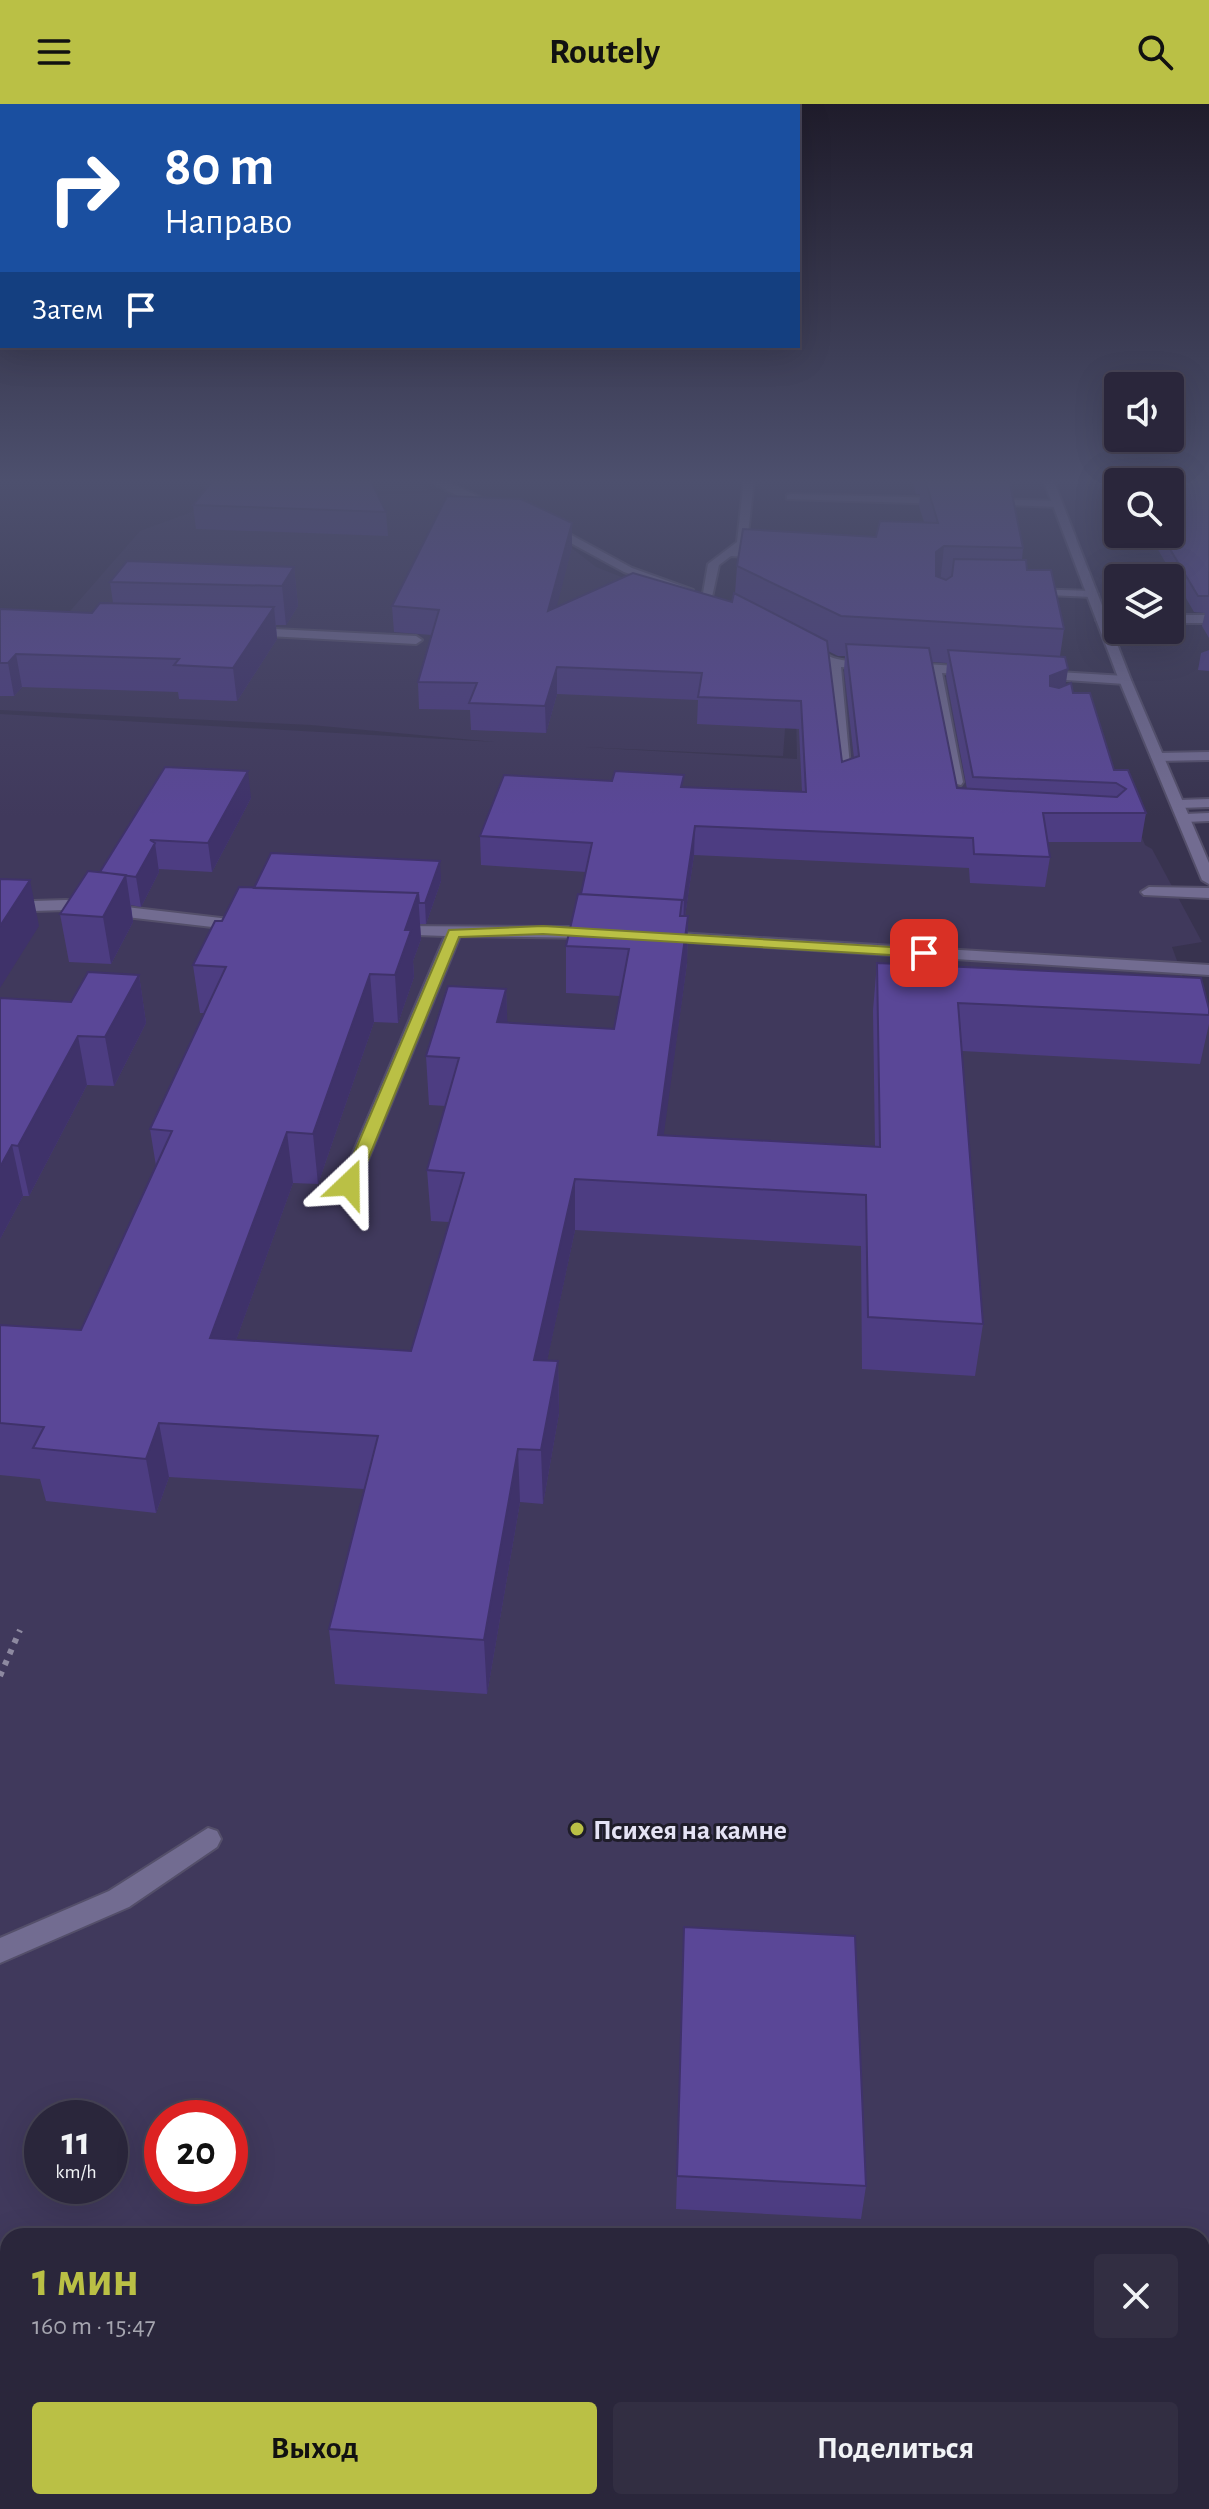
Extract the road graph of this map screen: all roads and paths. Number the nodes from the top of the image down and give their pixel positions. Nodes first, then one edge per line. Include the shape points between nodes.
1 (689, 591) edge
2 (707, 591) edge
3 (1015, 592) edge
4 (1092, 594) joint
5 (706, 597) junction
6 (720, 604) edge
7 (1184, 619) edge
8 (1209, 619) edge
9 (1102, 620) joint
10 (234, 631) edge
11 (416, 640) edge
12 (791, 641) edge
13 (834, 663) junction
14 (877, 665) edge
15 (892, 666) edge
16 (935, 669) junction
17 (983, 672) edge
18 (1030, 675) edge
19 (1125, 680) junction
20 (1092, 693) edge
21 (1209, 756) edge
22 (1158, 757) junction
23 (847, 785) edge
24 (958, 797) edge
25 (1209, 803) edge
26 (1182, 811) junction
27 (1209, 817) edge
28 (1209, 880) edge
29 (1149, 892) dead end
30 (1209, 893) edge
31 (0, 907) edge
32 (262, 926) edge
33 (374, 930) edge
34 (454, 933) junction
35 (607, 934) edge
36 (638, 936) edge
37 (1209, 970) edge
38 (349, 1184) dead end
39 (20, 1630) dead end
40 (0, 1676) edge
41 (208, 1839) dead end
42 (0, 1951) edge

1 - 5 street
2 - 5 street
3 - 4 street
4 - 9 street
5 - 6 street
7 - 8 street
9 - 19 street
10 - 11 street
12 - 13 street
13 - 14 street
13 - 23 street
15 - 16 street
16 - 17 street
16 - 24 street
18 - 19 street
19 - 20 street
19 - 22 street
21 - 22 street
22 - 26 street
25 - 26 street
26 - 27 street
26 - 28 street
29 - 30 street
31 - 32 street via 66,905
33 - 34 street
34 - 35 street
34 - 38 street
36 - 37 street
39 - 40 path
41 - 42 street via 119,1899

